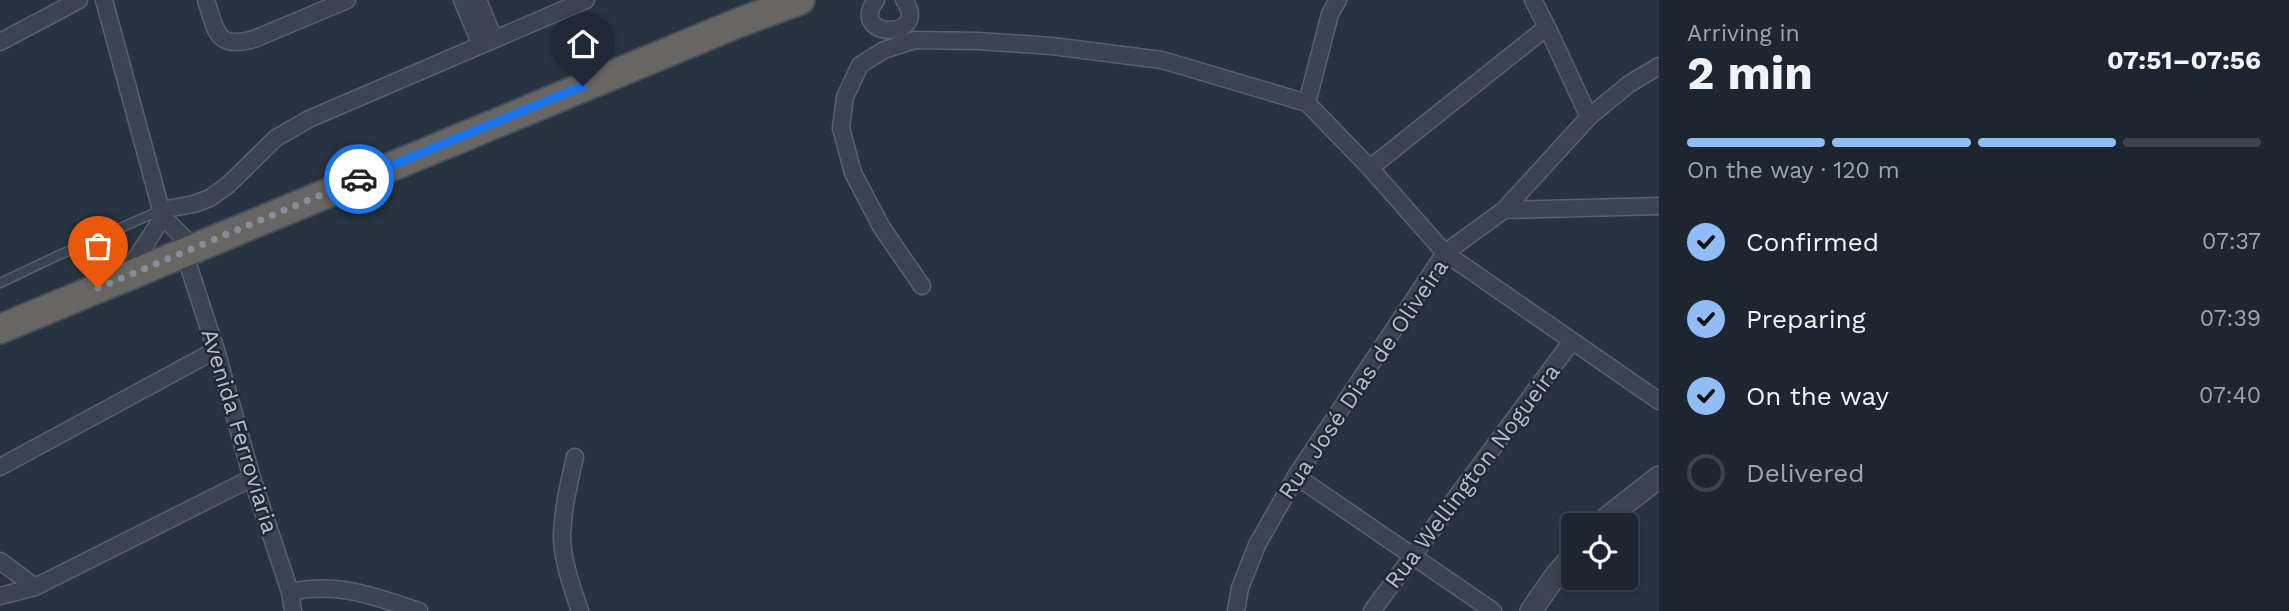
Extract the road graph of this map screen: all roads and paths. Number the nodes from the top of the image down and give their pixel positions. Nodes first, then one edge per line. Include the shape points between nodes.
1 (79, 0) edge
2 (104, 0) edge
3 (206, 0) edge
4 (347, 0) edge
5 (462, 0) edge
6 (478, 0) edge
7 (586, 0) edge
8 (800, 0) edge
9 (904, 0) edge
10 (1338, 0) edge
11 (1533, 0) edge
12 (871, 3) edge
13 (908, 18) junction
14 (876, 27) junction
15 (1547, 27) junction
16 (915, 40) junction
17 (0, 42) edge
18 (488, 42) junction
19 (884, 50) junction
20 (1659, 66) edge
21 (1307, 103) junction
22 (1589, 117) junction
23 (1370, 168) junction
24 (1659, 206) edge
25 (1504, 209) junction
26 (162, 213) junction
27 (189, 250) junction
28 (1445, 253) junction
29 (122, 278) junction
30 (0, 283) edge
31 (922, 286) dead end
32 (0, 329) edge
33 (1572, 341) junction
34 (216, 350) junction
35 (1659, 401) edge
36 (575, 457) dead end
37 (0, 467) edge
38 (1296, 476) junction
39 (1659, 477) edge
40 (252, 478) junction
41 (1613, 513) edge
42 (1414, 555) junction
43 (0, 561) edge
44 (1561, 569) edge
45 (35, 587) junction
46 (290, 592) junction
47 (0, 596) edge
48 (293, 611) edge
49 (419, 611) edge
50 (580, 611) edge
51 (1236, 611) edge
52 (1372, 611) edge
53 (1493, 611) edge
54 (1531, 611) edge

1 - 17 street
2 - 26 street
3 - 4 street via 215,30 229,43 239,44
5 - 18 street
6 - 18 street
7 - 18 street
8 - 27 highway
9 - 13 street
10 - 21 street via 1330,14
11 - 15 street
12 - 14 street
13 - 14 street via 895,31
13 - 16 street
14 - 19 street
15 - 22 street
15 - 23 street
16 - 19 street
16 - 21 street via 1052,46 1162,60
18 - 26 street via 309,119 276,138 210,198
19 - 31 street via 860,65 845,97 841,128 853,173 882,228
20 - 22 street, Rua José Dias de Oliveira
21 - 23 street
22 - 25 street, Rua José Dias de Oliveira
23 - 28 street
24 - 25 street
25 - 28 street, Rua José Dias de Oliveira
26 - 27 street
26 - 29 street
26 - 30 lane
27 - 29 highway
27 - 34 street, Avenida Ferroviaria
28 - 33 street
28 - 38 street, Rua José Dias de Oliveira
29 - 32 highway
33 - 35 street
33 - 42 street, Rua Wellington Nogueira
34 - 37 street
34 - 40 street, Avenida Ferroviaria
36 - 50 street via 562,537
38 - 42 street
38 - 51 street, Rua José Dias de Oliveira via 1257,545
39 - 41 street
40 - 45 street
40 - 46 street, Avenida Ferroviaria
42 - 52 street, Rua Wellington Nogueira
42 - 53 street
43 - 45 street
44 - 54 street
45 - 47 street
46 - 48 street, Avenida Ferroviaria
46 - 49 street via 345,589

